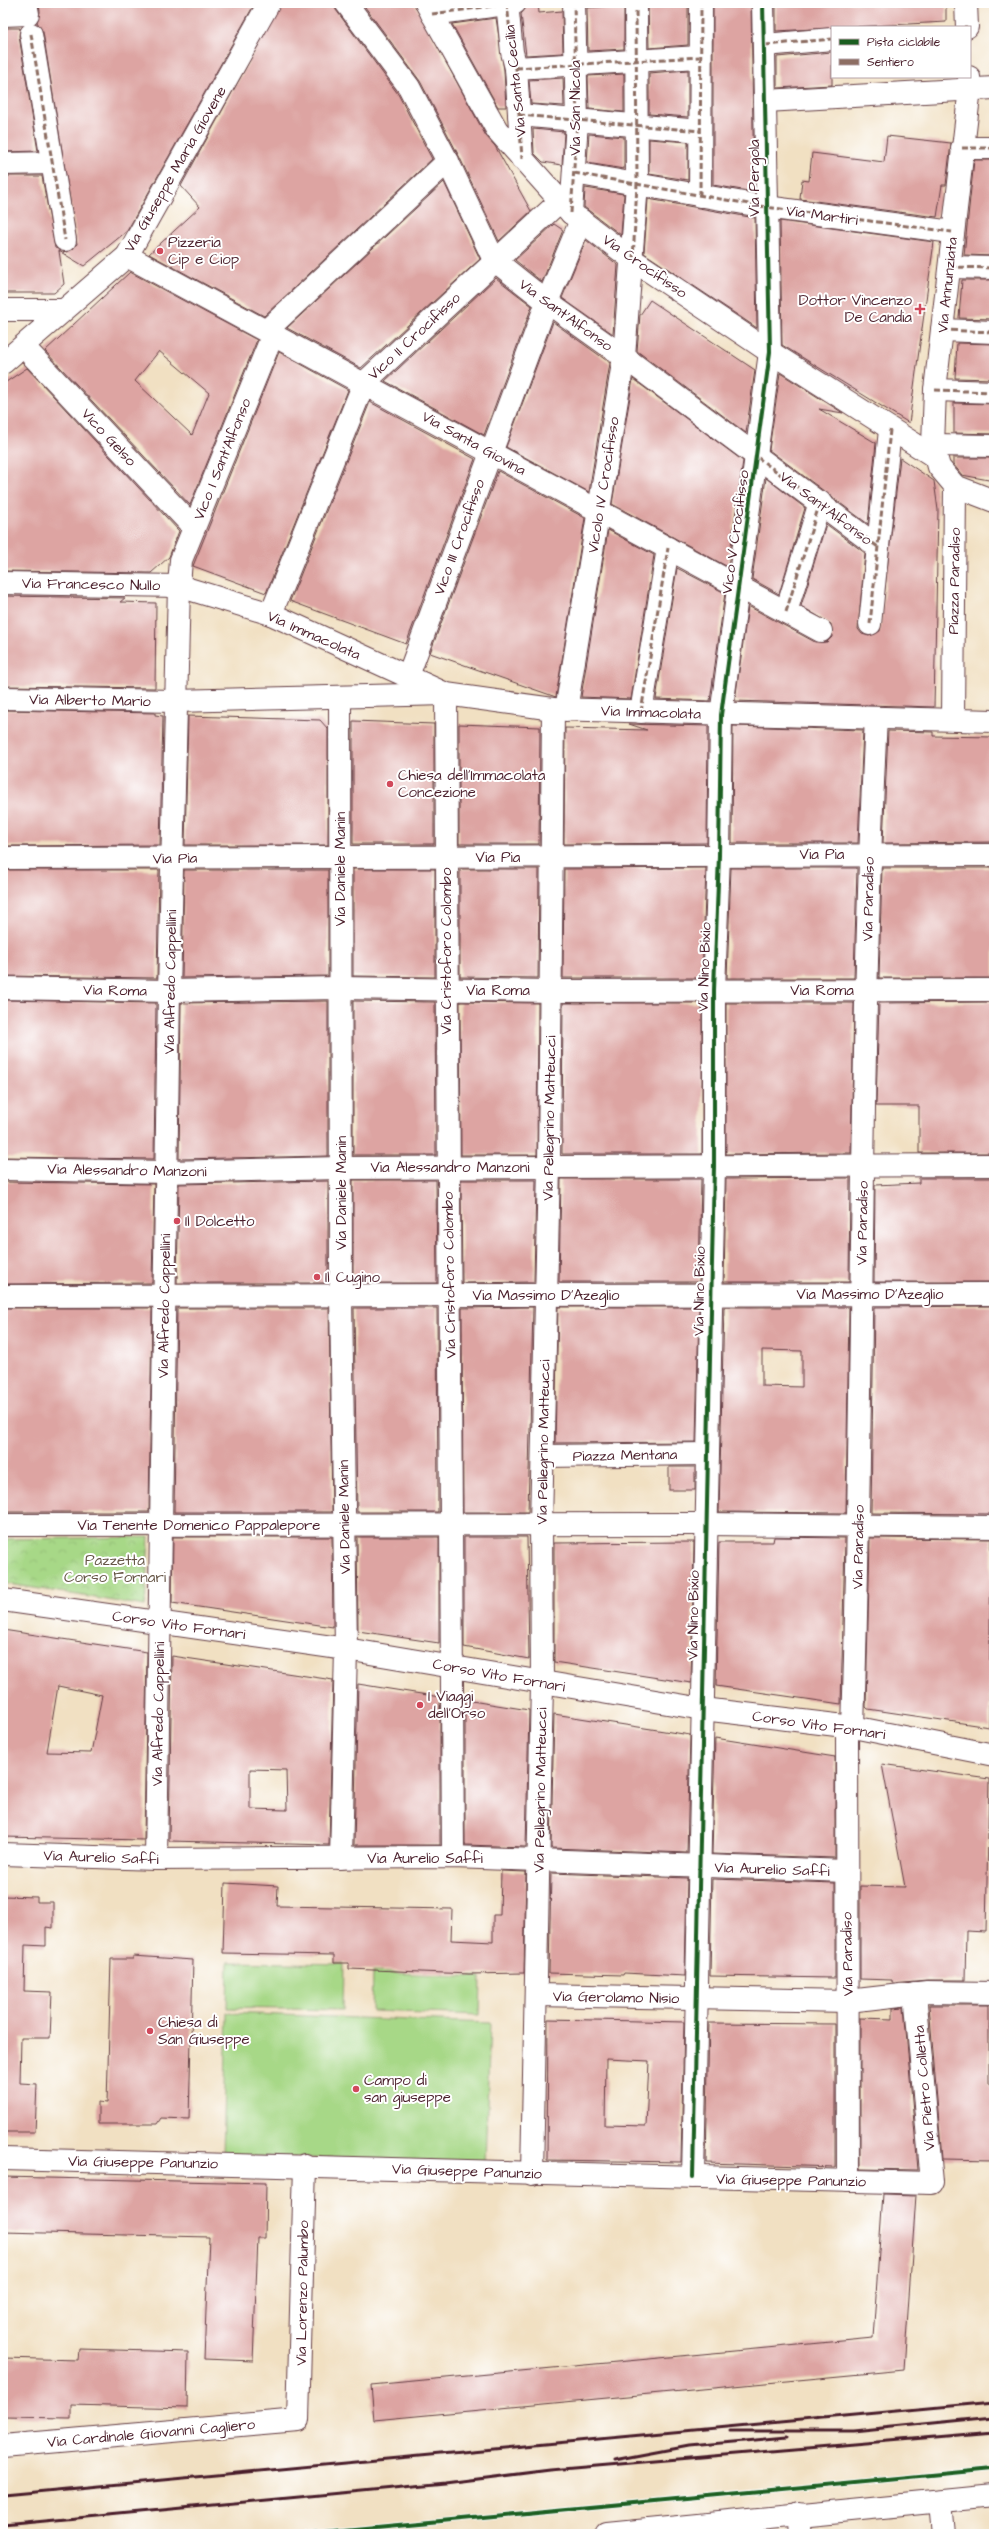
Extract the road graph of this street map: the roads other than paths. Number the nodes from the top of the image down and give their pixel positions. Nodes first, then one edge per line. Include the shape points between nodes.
1 (269, 3) edge
2 (346, 3) edge
3 (510, 3) edge
4 (574, 3) edge
5 (636, 3) edge
6 (701, 3) edge
7 (763, 3) edge
8 (966, 3) edge
9 (429, 8) edge
10 (3, 15) edge
11 (28, 17) edge
12 (966, 26) edge
13 (831, 39) edge
14 (765, 45) junction
15 (699, 57) junction
16 (635, 61) junction
17 (575, 64) junction
18 (516, 68) junction
19 (970, 82) edge
20 (994, 88) edge
21 (766, 101) junction
22 (519, 115) junction
23 (577, 121) junction
24 (636, 126) junction
25 (700, 131) junction
26 (962, 148) junction
27 (994, 148) edge
28 (522, 159) junction
29 (448, 161) junction
30 (52, 163) junction
31 (3, 164) edge
32 (574, 173) junction
33 (637, 184) junction
34 (700, 196) junction
35 (766, 207) junction
36 (571, 212) junction
37 (952, 232) junction
38 (65, 240) dead end
39 (127, 256) junction
40 (494, 260) junction
41 (633, 260) junction
42 (950, 267) junction
43 (994, 268) edge
44 (547, 302) junction
45 (3, 310) edge
46 (62, 310) junction
47 (942, 330) junction
48 (994, 332) edge
49 (270, 333) junction
50 (24, 347) junction
51 (770, 352) junction
52 (624, 357) junction
53 (3, 363) edge
54 (364, 383) junction
55 (935, 390) junction
56 (994, 392) edge
57 (890, 430) junction
58 (994, 446) edge
59 (492, 451) junction
60 (934, 451) junction
61 (757, 457) junction
62 (955, 486) junction
63 (994, 501) edge
64 (820, 502) junction
65 (599, 512) junction
66 (194, 528) junction
67 (878, 547) junction
68 (668, 548) junction
69 (3, 583) edge
70 (179, 586) junction
71 (739, 587) junction
72 (786, 612) junction
73 (271, 614) junction
74 (870, 624) dead end
75 (821, 632) dead end
76 (408, 676) junction
77 (446, 694) junction
78 (340, 697) junction
79 (3, 698) edge
80 (176, 701) junction
81 (560, 710) junction
82 (641, 712) junction
83 (721, 715) junction
84 (876, 718) junction
85 (953, 719) junction
86 (994, 721) edge
87 (869, 854) junction
88 (720, 855) junction
89 (994, 855) edge
90 (341, 856) junction
91 (550, 856) junction
92 (446, 857) junction
93 (3, 858) edge
94 (172, 858) junction
95 (3, 988) edge
96 (340, 988) junction
97 (446, 990) junction
98 (714, 990) junction
99 (867, 990) junction
100 (994, 990) edge
101 (169, 991) junction
102 (551, 991) junction
103 (994, 1165) edge
104 (549, 1166) junction
105 (714, 1166) junction
106 (863, 1166) junction
107 (448, 1167) junction
108 (3, 1168) edge
109 (341, 1168) junction
110 (166, 1172) junction
111 (164, 1294) junction
112 (341, 1294) junction
113 (545, 1294) junction
114 (710, 1294) junction
115 (861, 1294) junction
116 (994, 1294) edge
117 (449, 1295) junction
118 (3, 1296) edge
119 (707, 1454) junction
120 (543, 1456) junction
121 (541, 1524) junction
122 (707, 1524) junction
123 (3, 1525) edge
124 (162, 1526) junction
125 (344, 1526) junction
126 (452, 1526) junction
127 (994, 1527) edge
128 (860, 1528) junction
129 (3, 1600) edge
130 (159, 1623) junction
131 (346, 1649) junction
132 (451, 1666) junction
133 (542, 1683) junction
134 (703, 1709) junction
135 (850, 1727) junction
136 (994, 1755) edge
137 (3, 1854) edge
138 (453, 1857) junction
139 (341, 1858) junction
140 (156, 1859) junction
141 (539, 1860) junction
142 (698, 1867) junction
143 (846, 1871) junction
144 (916, 1993) junction
145 (994, 1993) edge
146 (536, 1996) junction
147 (696, 1998) junction
148 (848, 2001) junction
149 (3, 2159) edge
150 (305, 2165) junction
151 (532, 2174) junction
152 (693, 2177) junction
153 (848, 2181) junction
154 (932, 2183) joint
155 (298, 2420) joint
156 (3, 2446) edge
157 (994, 2496) edge
158 (940, 2502) junction
159 (799, 2524) edge
160 (607, 2534) edge
161 (943, 2534) edge

1 - 39 street, Via Giuseppe Maria Giovene
2 - 29 street, Via Sant'Alfonso via 409,87
3 - 9 street
3 - 18 street, Via Santa Cecilia via 512,52
4 - 17 street, Via San Nicola
5 - 16 street, Vicolo IV Crocifisso
6 - 15 street
7 - 14 street, Via Pergola
8 - 12 street
9 - 28 street, Via Crocifisso via 497,130
10 - 11 street
11 - 30 street
13 - 14 street
14 - 21 street, Via Pergola
15 - 16 street
15 - 25 street
16 - 17 street
16 - 24 street, Vicolo IV Crocifisso
17 - 18 street
17 - 23 street, Via San Nicola
18 - 22 street, Via Santa Cecilia
19 - 20 street
19 - 21 street
19 - 26 street, Via Annunziata
21 - 35 street, Via Pergola
22 - 23 street
22 - 28 street, Via Santa Cecilia
23 - 24 street
23 - 32 street, Via San Nicola
24 - 25 street
24 - 33 street, Vicolo IV Crocifisso
25 - 34 street
26 - 27 street
26 - 37 street, Via Annunziata
28 - 36 street, Via Crocifisso
29 - 40 street, Via Sant'Alfonso
29 - 49 street, Vico I Sant'Alfonso
30 - 31 street
30 - 38 street
32 - 33 street, Via Martiri
32 - 36 street, Via San Nicola
33 - 34 street, Via Martiri
33 - 41 street, Vicolo IV Crocifisso
34 - 35 street, Via Martiri
35 - 37 street, Via Martiri
35 - 51 street, Via Pergola
36 - 40 street, Vico II Crocifisso
36 - 41 street, Via Crocifisso
36 - 44 street, Vico III Crocifisso
37 - 42 street, Via Annunziata
39 - 46 street, Via Giuseppe Maria Giovene
39 - 49 street, Via Santa Giovina
40 - 44 street, Via Sant'Alfonso
40 - 54 street, Vico II Crocifisso
41 - 51 street, Via Crocifisso
41 - 52 street, Vicolo IV Crocifisso
42 - 43 street
42 - 47 street, Via Annunziata
44 - 52 street, Via Sant'Alfonso
44 - 59 street, Vico III Crocifisso
45 - 46 street
46 - 50 street, Via Giuseppe Maria Giovene
47 - 48 street
47 - 55 street, Via Annunziata
49 - 54 street, Via Santa Giovina
49 - 66 street, Vico I Sant'Alfonso
50 - 53 street, Via Giuseppe Maria Giovene
50 - 66 street, Vico Gelso
51 - 57 street, Via Crocifisso
51 - 61 street, Vico V Crocifisso
52 - 61 street, Via Sant'Alfonso
52 - 65 street, Vicolo IV Crocifisso
54 - 59 street, Via Santa Giovina
54 - 73 street, Vico II Crocifisso
55 - 56 street
55 - 60 street, Via Annunziata
57 - 60 street, Via Crocifisso
57 - 67 street
58 - 60 street
59 - 65 street, Via Santa Giovina
59 - 76 street, Vico III Crocifisso
60 - 62 street via 946,477
61 - 64 street, Via Sant'Alfonso
61 - 71 street, Vico V Crocifisso
62 - 63 street
62 - 85 street, Piazza Paradiso
64 - 67 street, Via Sant'Alfonso
64 - 72 street
65 - 68 street, Via Santa Giovina
65 - 81 street, Vicolo IV Crocifisso
66 - 70 street, Vico I Sant'Alfonso via 181,560
67 - 74 street
68 - 71 street, Via Santa Giovina
68 - 82 street
69 - 70 street, Via Francesco Nullo
70 - 73 street, Via Immacolata
70 - 80 street, Via Alfredo Cappellini
71 - 72 street, Via Santa Giovina
71 - 83 street, Vico V Crocifisso
72 - 75 street, Via Santa Giovina
73 - 76 street, Via Immacolata
76 - 77 street, Via Immacolata
77 - 78 street, Via Immacolata
77 - 81 street, Via Immacolata
77 - 92 street, Via Cristoforo Colombo
78 - 80 street, Via Immacolata
78 - 90 street, Via Daniele Manin
79 - 80 street, Via Alberto Mario
80 - 94 street, Via Alfredo Cappellini
81 - 82 street, Via Immacolata
81 - 91 street, Via Pellegrino Matteucci
82 - 83 street, Via Immacolata
83 - 84 street, Via Immacolata
83 - 88 street, Via Nino Bixio
84 - 85 street, Via Immacolata
84 - 87 street, Via Paradiso
85 - 86 street, Via Immacolata
87 - 88 street, Via Pia
87 - 89 street, Via Pia
87 - 99 street, Via Paradiso
88 - 91 street, Via Pia
88 - 98 street, Via Nino Bixio
90 - 92 street, Via Pia
90 - 94 street, Via Pia
90 - 96 street, Via Daniele Manin
91 - 92 street, Via Pia
91 - 102 street, Via Pellegrino Matteucci
92 - 97 street, Via Cristoforo Colombo
93 - 94 street, Via Pia
94 - 101 street, Via Alfredo Cappellini
95 - 101 street, Via Roma
96 - 97 street, Via Roma
96 - 101 street, Via Roma
96 - 109 street, Via Daniele Manin
97 - 102 street, Via Roma
97 - 107 street, Via Cristoforo Colombo
98 - 99 street, Via Roma
98 - 102 street, Via Roma
98 - 105 street, Via Nino Bixio
99 - 100 street, Via Roma
99 - 106 street, Via Paradiso
101 - 110 street, Via Alfredo Cappellini
102 - 104 street, Via Pellegrino Matteucci
103 - 106 street, Via Alessandro Manzoni
104 - 105 street, Via Alessandro Manzoni
104 - 107 street, Via Alessandro Manzoni
104 - 113 street, Via Pellegrino Matteucci
105 - 106 street, Via Alessandro Manzoni
105 - 114 street, Via Nino Bixio
106 - 115 street, Via Paradiso
107 - 109 street, Via Alessandro Manzoni
107 - 117 street, Via Cristoforo Colombo
108 - 110 street, Via Alessandro Manzoni
109 - 110 street, Via Alessandro Manzoni
109 - 112 street, Via Daniele Manin
110 - 111 street, Via Alfredo Cappellini
111 - 112 street, Via Massimo D'Azeglio
111 - 118 street, Via Massimo D'Azeglio
111 - 124 street, Via Alfredo Cappellini
112 - 117 street, Via Massimo D'Azeglio
112 - 125 street, Via Daniele Manin
113 - 114 street, Via Massimo D'Azeglio
113 - 117 street, Via Massimo D'Azeglio
113 - 120 street, Via Pellegrino Matteucci
114 - 115 street, Via Massimo D'Azeglio
114 - 119 street, Via Nino Bixio
115 - 116 street, Via Massimo D'Azeglio
115 - 128 street, Via Paradiso
117 - 126 street, Via Cristoforo Colombo
119 - 120 street, Piazza Mentana
119 - 122 street, Via Nino Bixio
120 - 121 street, Via Pellegrino Matteucci
121 - 122 street, Via Tenente Domenico Pappalepore
121 - 126 street, Via Tenente Domenico Pappalepore
121 - 133 street, Via Pellegrino Matteucci
122 - 128 street, Via Tenente Domenico Pappalepore
122 - 134 street, Via Nino Bixio
123 - 124 street, Via Tenente Domenico Pappalepore
124 - 125 street, Via Tenente Domenico Pappalepore
124 - 130 street, Via Alfredo Cappellini
125 - 126 street, Via Tenente Domenico Pappalepore
125 - 131 street, Via Daniele Manin
126 - 132 street, Via Cristoforo Colombo
127 - 128 street, Via Tenente Domenico Pappalepore
128 - 135 street, Via Paradiso
129 - 130 street, Corso Vito Fornari
130 - 131 street, Corso Vito Fornari
130 - 140 street, Via Alfredo Cappellini
131 - 132 street, Corso Vito Fornari
131 - 139 street, Via Daniele Manin
132 - 133 street, Corso Vito Fornari
132 - 138 street, Via Cristoforo Colombo
133 - 134 street, Corso Vito Fornari
133 - 141 street, Via Pellegrino Matteucci
134 - 135 street, Corso Vito Fornari
134 - 142 street, Via Nino Bixio
135 - 136 street, Corso Vito Fornari
135 - 143 street, Via Paradiso
137 - 140 street, Via Aurelio Saffi
138 - 139 street, Via Aurelio Saffi
138 - 141 street, Via Aurelio Saffi
139 - 140 street, Via Aurelio Saffi
141 - 142 street, Via Aurelio Saffi
141 - 146 street, Via Pellegrino Matteucci
142 - 143 street, Via Aurelio Saffi
142 - 147 street, Via Nino Bixio
143 - 148 street, Via Paradiso
144 - 145 street, Via Gerolamo Nisio
144 - 148 street, Via Gerolamo Nisio
144 - 154 street, Via Pietro Colletta
146 - 147 street, Via Gerolamo Nisio
146 - 151 street, Via Pellegrino Matteucci
147 - 148 street, Via Gerolamo Nisio
147 - 152 street, Via Nino Bixio
148 - 153 street, Via Paradiso
149 - 150 street, Via Giuseppe Panunzio
150 - 151 street, Via Giuseppe Panunzio
150 - 155 street, Via Lorenzo Palumbo
151 - 152 street, Via Giuseppe Panunzio
152 - 153 street, Via Giuseppe Panunzio
153 - 154 street, Via Giuseppe Panunzio
155 - 156 street, Via Cardinale Giovanni Cagliero
157 - 158 street
158 - 159 street
158 - 161 street
159 - 160 street

